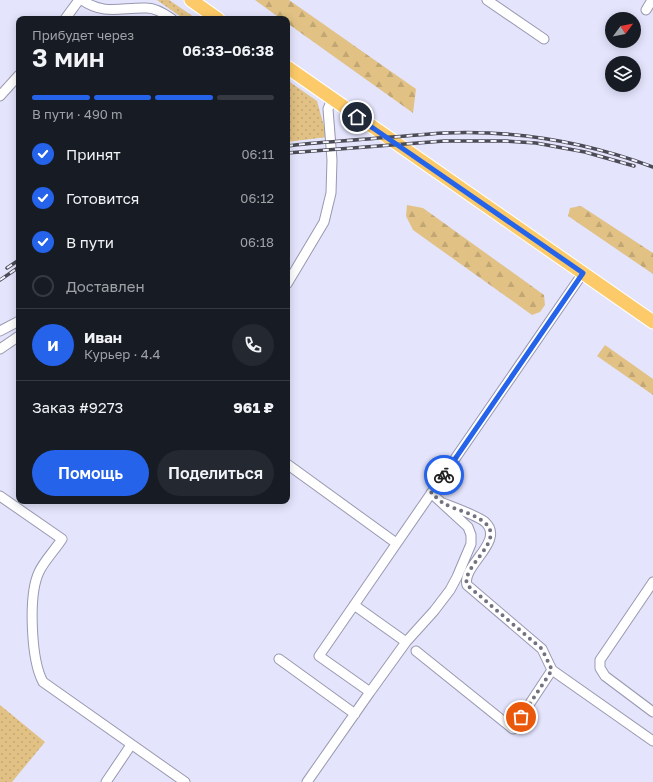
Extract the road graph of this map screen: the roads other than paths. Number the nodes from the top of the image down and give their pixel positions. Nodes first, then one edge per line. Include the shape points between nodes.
1 (79, 0) edge
2 (82, 0) edge
3 (191, 0) edge
4 (487, 0) edge
5 (652, 0) edge
6 (646, 10) dead end
7 (67, 16) edge
8 (167, 16) edge
9 (214, 16) edge
10 (544, 39) dead end
11 (290, 69) edge
12 (16, 78) edge
13 (0, 96) edge
14 (332, 99) junction
15 (583, 273) junction
16 (290, 279) edge
17 (653, 322) edge
18 (16, 323) edge
19 (0, 331) edge
20 (16, 338) edge
21 (0, 349) edge
22 (290, 466) edge
23 (431, 493) junction
24 (0, 496) edge
25 (443, 503) junction
26 (396, 543) junction
27 (653, 582) edge
28 (354, 605) junction
29 (406, 642) junction
30 (416, 651) dead end
31 (279, 659) dead end
32 (552, 670) junction
33 (370, 692) junction
34 (653, 712) edge
35 (355, 714) junction
36 (653, 741) edge
37 (131, 745) junction
38 (106, 782) edge
39 (184, 782) edge
40 (307, 782) edge

1 - 7 street
2 - 8 street via 105,10 151,8
3 - 9 highway
4 - 10 street
5 - 6 street
11 - 14 highway
12 - 13 street
14 - 15 highway
14 - 16 street via 328,109 332,160 331,193 326,215
15 - 17 highway
15 - 23 street
18 - 19 street
20 - 21 street
22 - 26 street
23 - 25 street
23 - 26 street
24 - 37 street via 62,539 39,572 34,590 32,622 36,659 43,682
25 - 29 street via 468,527 471,544 450,590
25 - 32 street via 484,521 490,527 488,545 467,574 465,581 542,649
26 - 28 street
27 - 34 street via 600,660 600,668 606,676
28 - 29 street
28 - 33 street via 319,656
29 - 33 street
30 - 32 street via 513,729
31 - 35 street
32 - 36 street
33 - 35 street
35 - 40 street
37 - 38 street
37 - 39 street

